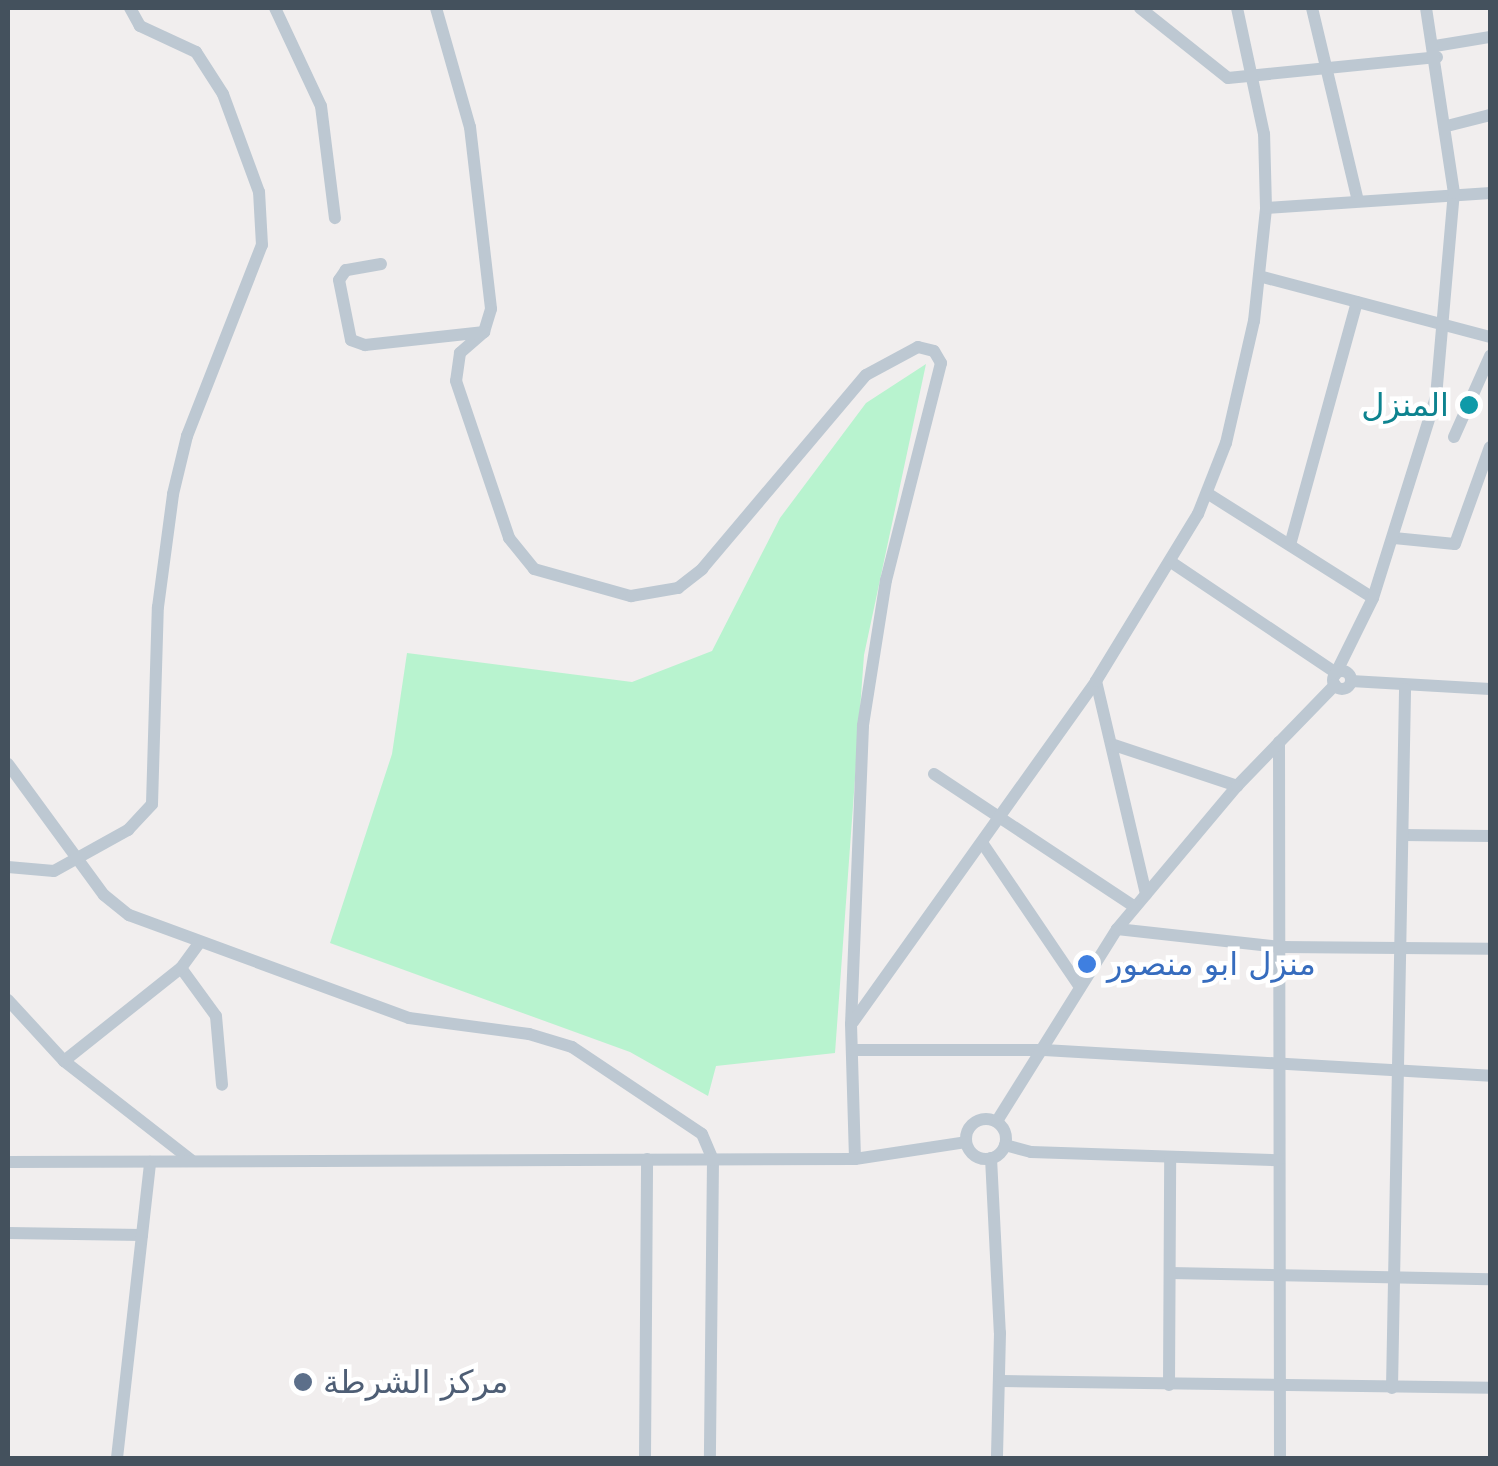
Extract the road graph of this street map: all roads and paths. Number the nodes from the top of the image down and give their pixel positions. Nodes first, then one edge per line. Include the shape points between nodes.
1 (130, 8) edge
2 (276, 8) edge
3 (436, 8) edge
4 (1140, 8) edge
5 (1237, 8) edge
6 (1312, 8) edge
7 (1426, 8) edge
8 (1490, 37) edge
9 (1436, 52) junction
10 (1329, 70) junction
11 (1254, 80) junction
12 (1490, 115) edge
13 (1447, 126) junction
14 (1454, 193) junction
15 (1490, 193) edge
16 (1358, 200) junction
17 (1266, 208) junction
18 (335, 218) dead end
19 (381, 264) dead end
20 (1259, 276) junction
21 (1357, 302) junction
22 (1445, 326) junction
23 (484, 332) junction
24 (1490, 338) edge
25 (1490, 356) edge
26 (1454, 437) dead end
27 (1490, 447) edge
28 (1206, 492) junction
29 (1394, 538) junction
30 (1290, 546) junction
31 (1170, 562) junction
32 (1373, 598) junction
33 (1335, 678) junction
34 (1096, 681) junction
35 (1490, 688) edge
36 (1405, 689) junction
37 (1279, 742) junction
38 (1114, 746) junction
39 (8, 764) edge
40 (934, 774) dead end
41 (1237, 786) junction
42 (1001, 820) junction
43 (1403, 835) junction
44 (1490, 836) edge
45 (984, 844) junction
46 (77, 859) junction
47 (8, 867) edge
48 (1146, 894) junction
49 (1135, 907) junction
50 (1117, 928) junction
51 (199, 943) junction
52 (1402, 946) junction
53 (1280, 947) junction
54 (1490, 949) edge
55 (181, 968) junction
56 (1080, 988) junction
57 (10, 1009) edge
58 (852, 1024) junction
59 (852, 1050) junction
60 (1044, 1050) junction
61 (64, 1062) junction
62 (1278, 1066) junction
63 (1398, 1073) junction
64 (1490, 1076) edge
65 (222, 1085) dead end
66 (996, 1121) junction
67 (966, 1142) junction
68 (1006, 1145) junction
69 (647, 1158) junction
70 (991, 1158) junction
71 (1170, 1158) junction
72 (854, 1159) junction
73 (9, 1160) edge
74 (192, 1160) junction
75 (712, 1160) junction
76 (1278, 1160) junction
77 (150, 1162) junction
78 (8, 1233) edge
79 (142, 1235) junction
80 (1170, 1273) junction
81 (1279, 1275) junction
82 (1394, 1277) junction
83 (1490, 1279) edge
84 (1001, 1381) junction
85 (1169, 1385) junction
86 (1279, 1388) junction
87 (1392, 1388) junction
88 (1490, 1388) edge
89 (116, 1458) edge
90 (645, 1458) edge
91 (710, 1458) edge
92 (997, 1458) edge
93 (1280, 1458) edge

1 - 46 street via 140,26 196,52 223,94 260,192 262,245 187,436 173,494 158,607 152,804 138,824
2 - 18 street via 316,87
3 - 23 street via 456,64 475,159 491,309
4 - 11 street via 1228,78
5 - 11 street
6 - 10 street
7 - 9 street
8 - 9 street
9 - 10 street
9 - 13 street
10 - 11 street
10 - 16 street
11 - 17 street
12 - 13 street
13 - 14 street
14 - 15 street
14 - 16 street
14 - 22 street
16 - 17 street
17 - 20 street
19 - 23 street via 346,270 339,280 351,340
20 - 21 street
20 - 28 street via 1226,443
21 - 22 street
21 - 30 street
22 - 24 street
22 - 29 street via 1436,396
23 - 58 street via 460,353 456,381 514,548 542,574 644,596 669,592 694,577 866,374 913,348 938,357 939,379 896,534 870,673 858,797
25 - 26 street
27 - 29 street via 1455,544
28 - 30 street
28 - 31 street
29 - 32 street
30 - 32 street
31 - 33 street
31 - 34 street
32 - 33 street
33 - 36 street via 1346,671 1352,681
33 - 37 street
34 - 38 street
34 - 42 street
35 - 36 street
36 - 43 street
37 - 41 street
37 - 53 street
38 - 41 street
38 - 48 street
39 - 46 street
40 - 42 street
41 - 48 street
42 - 45 street
42 - 49 street
43 - 44 street
43 - 52 street
45 - 56 street
45 - 58 street
46 - 47 street via 46,874
46 - 51 street via 120,909
48 - 49 street
49 - 50 street
50 - 53 street
50 - 56 street
51 - 55 street
51 - 75 street via 409,1018 529,1034 572,1047 702,1134
52 - 53 street
52 - 54 street
52 - 63 street
53 - 62 street
55 - 61 street
55 - 65 street via 216,1016
56 - 60 street
57 - 61 street
58 - 59 street
59 - 60 street
59 - 72 street
60 - 62 street
60 - 66 street
61 - 74 street
62 - 63 street
62 - 76 street
63 - 64 street
63 - 82 street
66 - 67 street via 972,1123
66 - 68 street
67 - 70 street via 977,1157
67 - 72 street
68 - 70 street
68 - 71 street via 1031,1152
69 - 74 street
69 - 75 street
69 - 90 street
70 - 84 street
71 - 76 street
71 - 80 street
72 - 75 street
73 - 77 street
74 - 77 street
75 - 91 street
76 - 81 street
77 - 79 street
78 - 79 street
79 - 89 street
80 - 81 street
80 - 85 street
81 - 82 street
81 - 86 street
82 - 83 street
82 - 87 street
84 - 85 street
84 - 92 street
85 - 86 street
86 - 87 street
86 - 93 street
87 - 88 street

